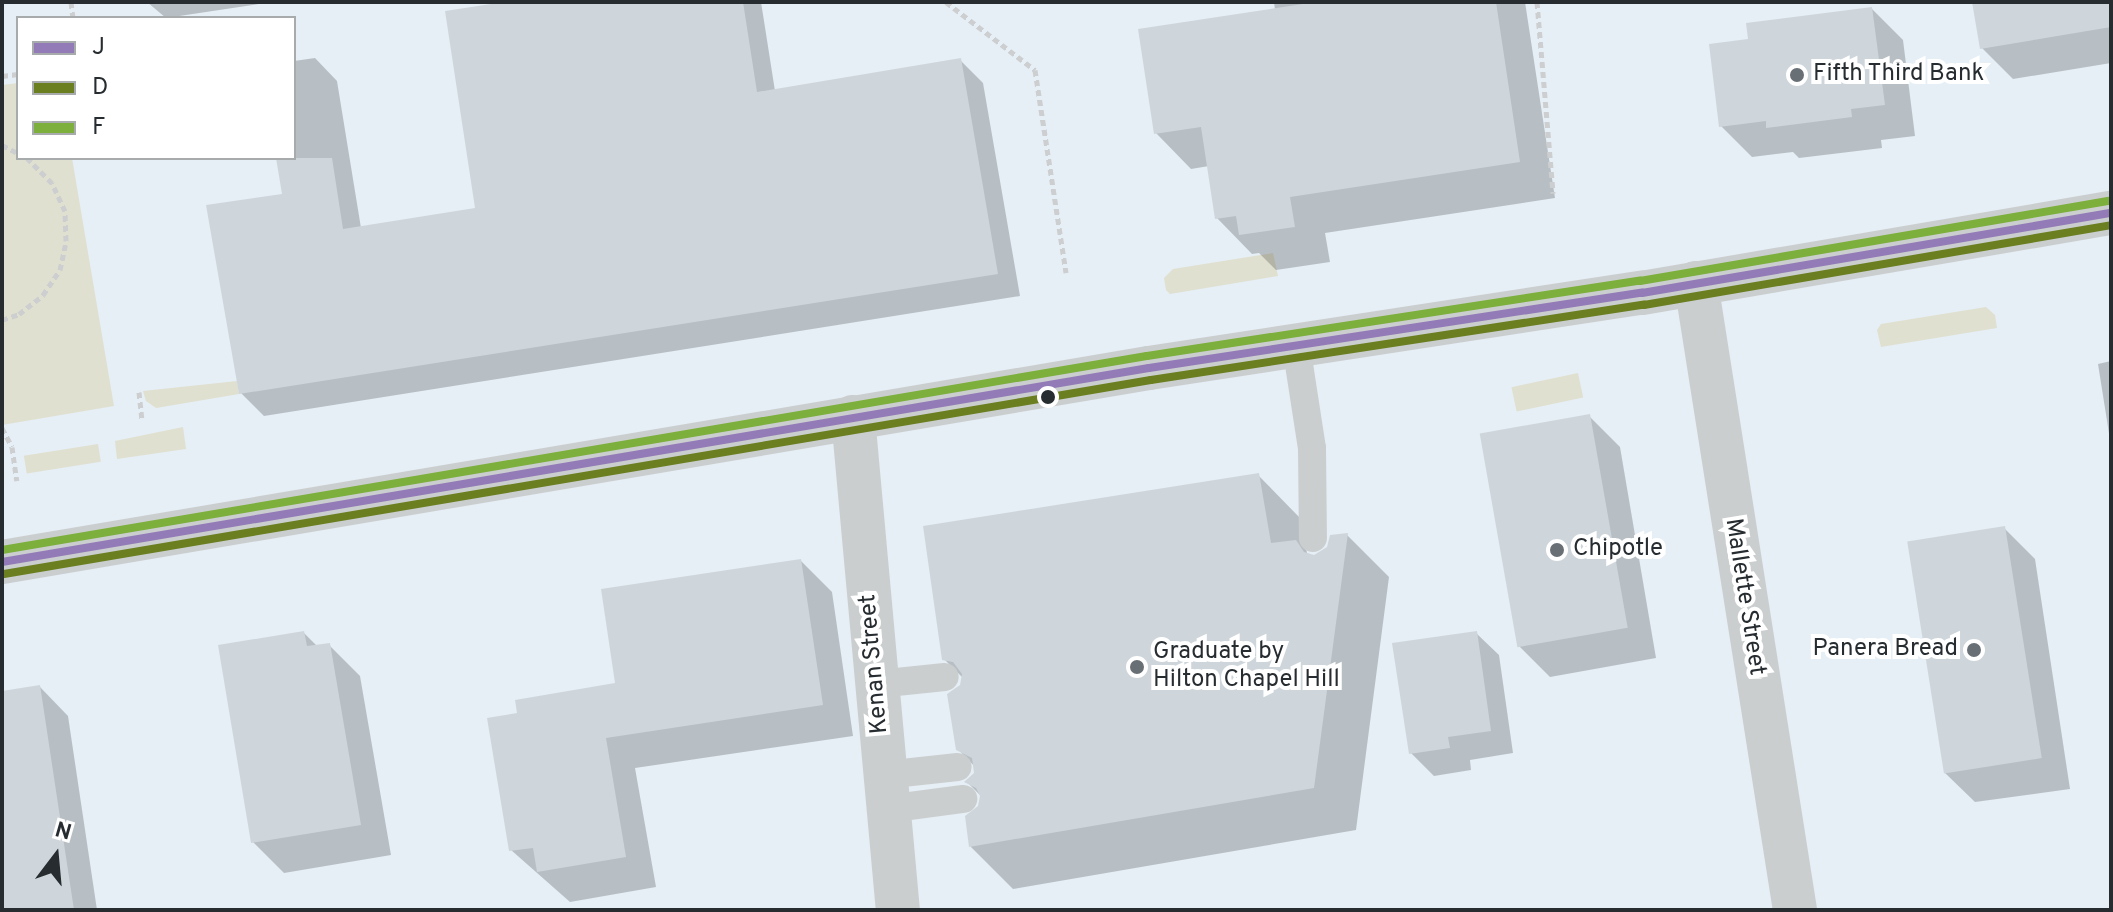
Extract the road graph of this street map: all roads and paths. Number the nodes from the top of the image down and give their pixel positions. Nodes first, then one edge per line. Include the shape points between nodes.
1 (946, 2) edge
2 (1537, 2) edge
3 (29, 160) edge
4 (1553, 193) dead end
5 (2111, 213) edge
6 (1066, 273) dead end
7 (1696, 283) junction
8 (2, 320) edge
9 (1296, 345) junction
10 (139, 392) dead end
11 (853, 417) junction
12 (142, 421) dead end
13 (2, 428) edge
14 (17, 481) dead end
15 (1313, 538) dead end
16 (2, 562) edge
17 (945, 677) dead end
18 (877, 684) junction
19 (958, 767) dead end
20 (886, 792) junction
21 (963, 799) dead end
22 (898, 910) edge
23 (1795, 910) edge

1 - 6 path via 1035,70
2 - 4 path
3 - 8 path via 52,183 65,211 66,241 60,270 43,295
5 - 7 main road
7 - 9 main road
7 - 23 main road, Mallette Street
9 - 11 main road
9 - 15 lane via 1312,448
10 - 12 path
11 - 16 main road
11 - 18 main road, Kenan Street
13 - 14 path via 12,447
17 - 18 lane
18 - 20 main road, Kenan Street
19 - 20 lane
20 - 21 lane
20 - 22 main road, Kenan Street

